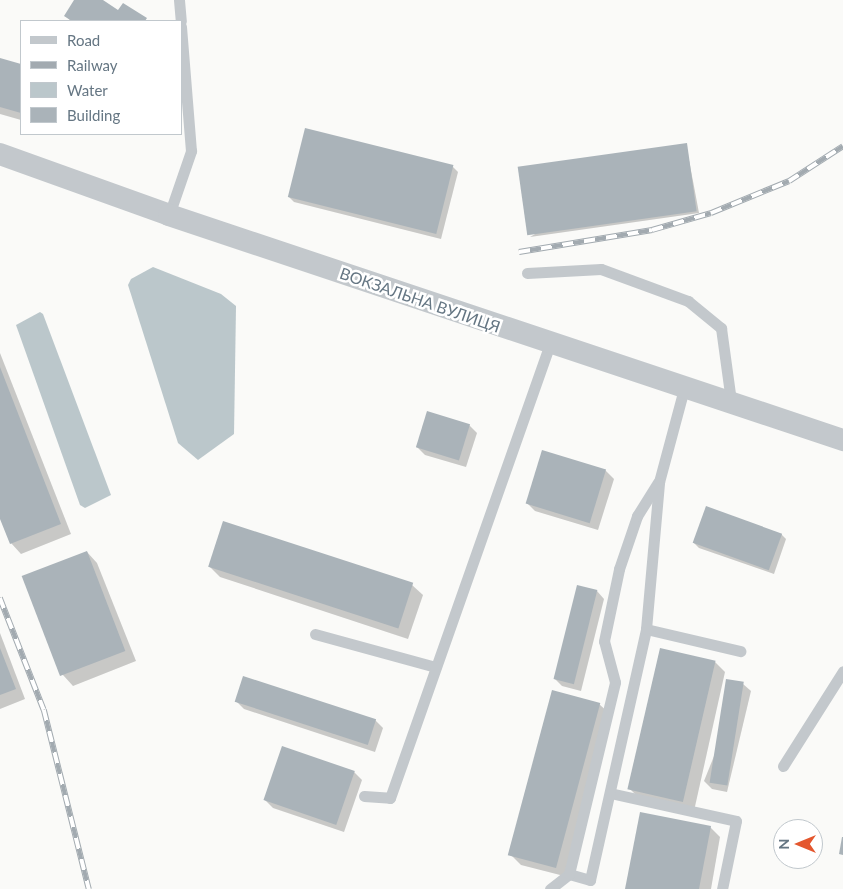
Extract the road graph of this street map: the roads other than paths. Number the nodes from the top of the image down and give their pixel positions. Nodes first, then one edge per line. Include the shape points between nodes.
1 (179, 0) edge
2 (181, 20) edge
3 (182, 38) edge
4 (0, 154) edge
5 (169, 215) junction
6 (527, 273) dead end
7 (550, 344) junction
8 (685, 385) junction
9 (731, 401) junction
10 (843, 440) edge
11 (659, 482) junction
12 (646, 629) junction
13 (315, 634) dead end
14 (740, 651) dead end
15 (436, 668) junction
16 (843, 671) edge
17 (783, 766) dead end
18 (610, 793) junction
19 (364, 796) dead end
20 (569, 874) junction
21 (550, 889) edge
22 (722, 889) edge

1 - 2 lane
3 - 5 lane via 191,151
4 - 5 street, ВОКЗАЛЬНА ВУЛИЦЯ
5 - 7 street, ВОКЗАЛЬНА ВУЛИЦЯ
6 - 9 lane via 601,269 688,301 721,328
7 - 8 street, ВОКЗАЛЬНА ВУЛИЦЯ
7 - 15 lane
8 - 9 street, ВОКЗАЛЬНА ВУЛИЦЯ
8 - 11 lane
9 - 10 street, ВОКЗАЛЬНА ВУЛИЦЯ
11 - 12 lane
11 - 20 lane via 637,516 620,569 604,641 615,682
12 - 14 lane
12 - 18 lane
13 - 15 lane
15 - 19 lane via 390,798
16 - 17 lane
18 - 20 lane via 590,880
18 - 22 lane via 736,821
20 - 21 lane

